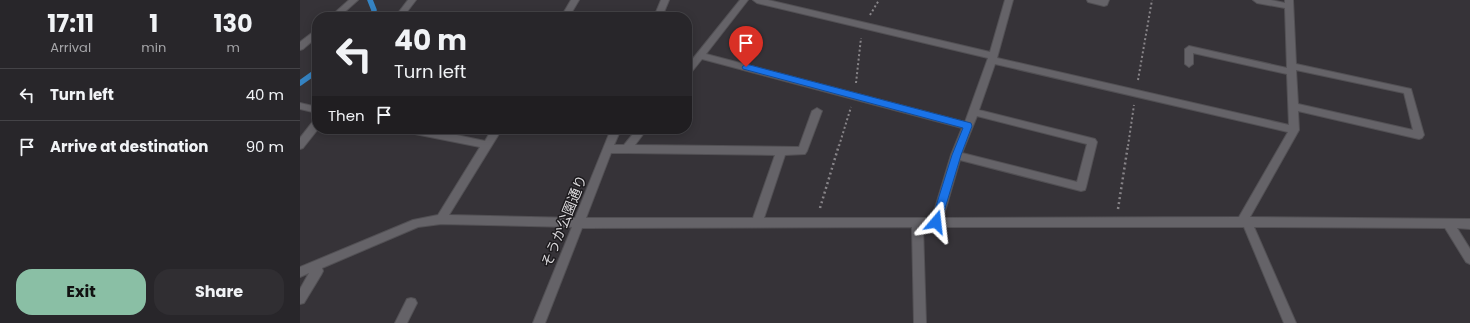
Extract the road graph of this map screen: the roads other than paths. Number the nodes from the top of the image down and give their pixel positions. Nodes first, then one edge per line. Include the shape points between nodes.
1 (354, 0) edge
2 (412, 0) edge
3 (575, 0) edge
4 (665, 0) edge
5 (744, 0) edge
6 (757, 0) edge
7 (1009, 0) edge
8 (1091, 0) edge
9 (1105, 0) edge
10 (1257, 0) edge
11 (1289, 3) edge
12 (340, 12) edge
13 (403, 12) edge
14 (568, 12) edge
15 (660, 12) edge
16 (312, 36) edge
17 (300, 47) edge
18 (700, 55) junction
19 (992, 58) junction
20 (1189, 64) dead end
21 (692, 65) edge
22 (1291, 69) junction
23 (300, 106) edge
24 (1292, 106) junction
25 (312, 109) edge
26 (817, 111) dead end
27 (974, 112) junction
28 (968, 126) junction
29 (312, 129) edge
30 (1294, 130) junction
31 (434, 134) edge
32 (494, 134) edge
33 (614, 134) edge
34 (638, 134) edge
35 (300, 145) edge
36 (487, 145) junction
37 (609, 148) junction
38 (627, 148) junction
39 (781, 151) junction
40 (956, 155) junction
41 (441, 219) junction
42 (757, 222) junction
43 (917, 222) junction
44 (936, 222) junction
45 (1244, 222) junction
46 (579, 223) junction
47 (1448, 224) junction
48 (1470, 224) edge
49 (1470, 259) edge
50 (314, 266) junction
51 (300, 272) edge
52 (300, 299) edge
53 (411, 303) dead end
54 (401, 323) edge
55 (539, 323) edge
56 (920, 323) edge
57 (1290, 323) edge

1 - 12 street
2 - 13 street
3 - 14 street
4 - 15 street
5 - 18 street
6 - 19 street
7 - 19 street
8 - 9 street via 1104,3
10 - 11 street
11 - 22 street
16 - 17 street
18 - 21 street
18 - 28 street
19 - 27 street
19 - 30 street
20 - 22 street via 1189,49
22 - 24 street
22 - 24 street via 1408,91 1419,135
23 - 25 street
24 - 30 street
26 - 39 street via 802,151
27 - 28 street
27 - 40 street via 1092,142 1081,187
28 - 40 street
29 - 35 street
30 - 45 street
31 - 36 street
32 - 36 street
33 - 37 street, そうか公園通り
34 - 38 street
36 - 41 street
37 - 38 street
37 - 46 street, そうか公園通り
38 - 39 street
39 - 42 street
40 - 44 street
41 - 46 street
41 - 50 street via 417,223
42 - 43 street
42 - 46 street
43 - 44 street
43 - 56 street
44 - 45 street
45 - 47 street
45 - 57 street
46 - 55 street, そうか公園通り
47 - 48 street
47 - 49 street
50 - 51 street
50 - 52 street via 316,271
53 - 54 street

